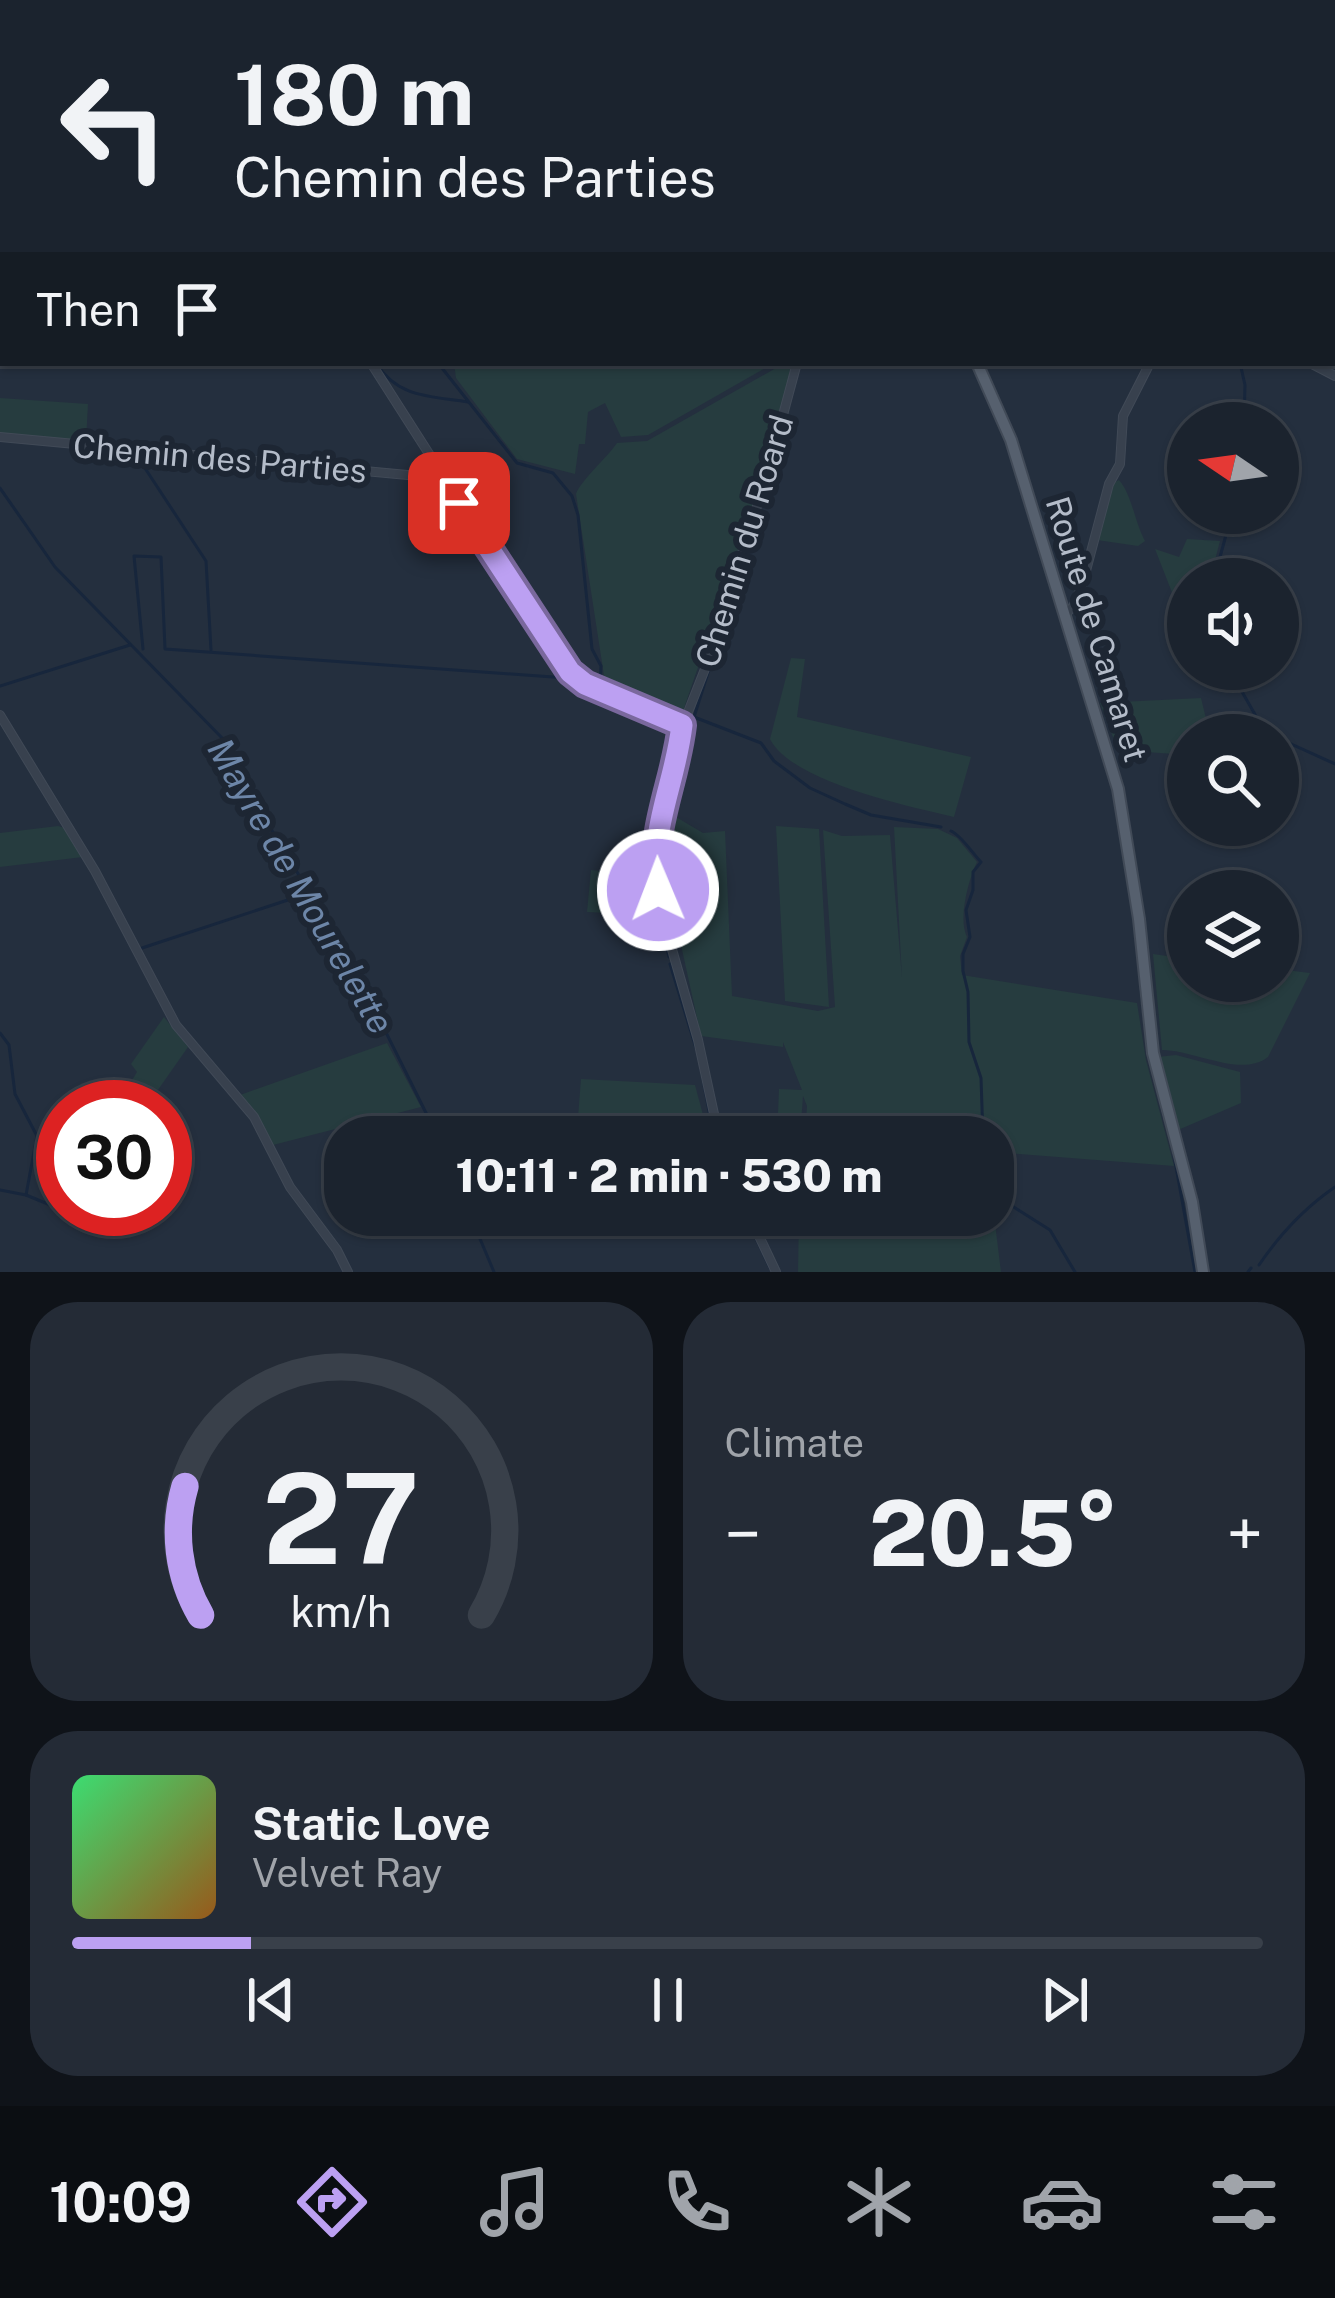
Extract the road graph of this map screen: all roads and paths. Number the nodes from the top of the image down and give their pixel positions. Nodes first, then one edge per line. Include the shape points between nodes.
1 (373, 366) edge
2 (796, 366) edge
3 (978, 366) edge
4 (1149, 366) edge
5 (0, 437) edge
6 (441, 478) junction
7 (1064, 615) junction
8 (0, 715) edge
9 (682, 725) junction
10 (714, 1116) edge
11 (759, 1236) edge
12 (349, 1272) edge
13 (776, 1272) edge
14 (1203, 1272) edge

1 - 6 street
2 - 9 street, Chemin du Roard
3 - 7 main road, Route de Camaret via 1011,440
4 - 7 street via 1124,416 1120,464
5 - 6 street, Chemin des Parties
6 - 9 street via 570,672
7 - 14 main road, Route de Camaret via 1123,812 1153,1054
8 - 12 street via 176,1025 254,1117
9 - 10 street, Chemin du Roard via 654,860
11 - 13 street

